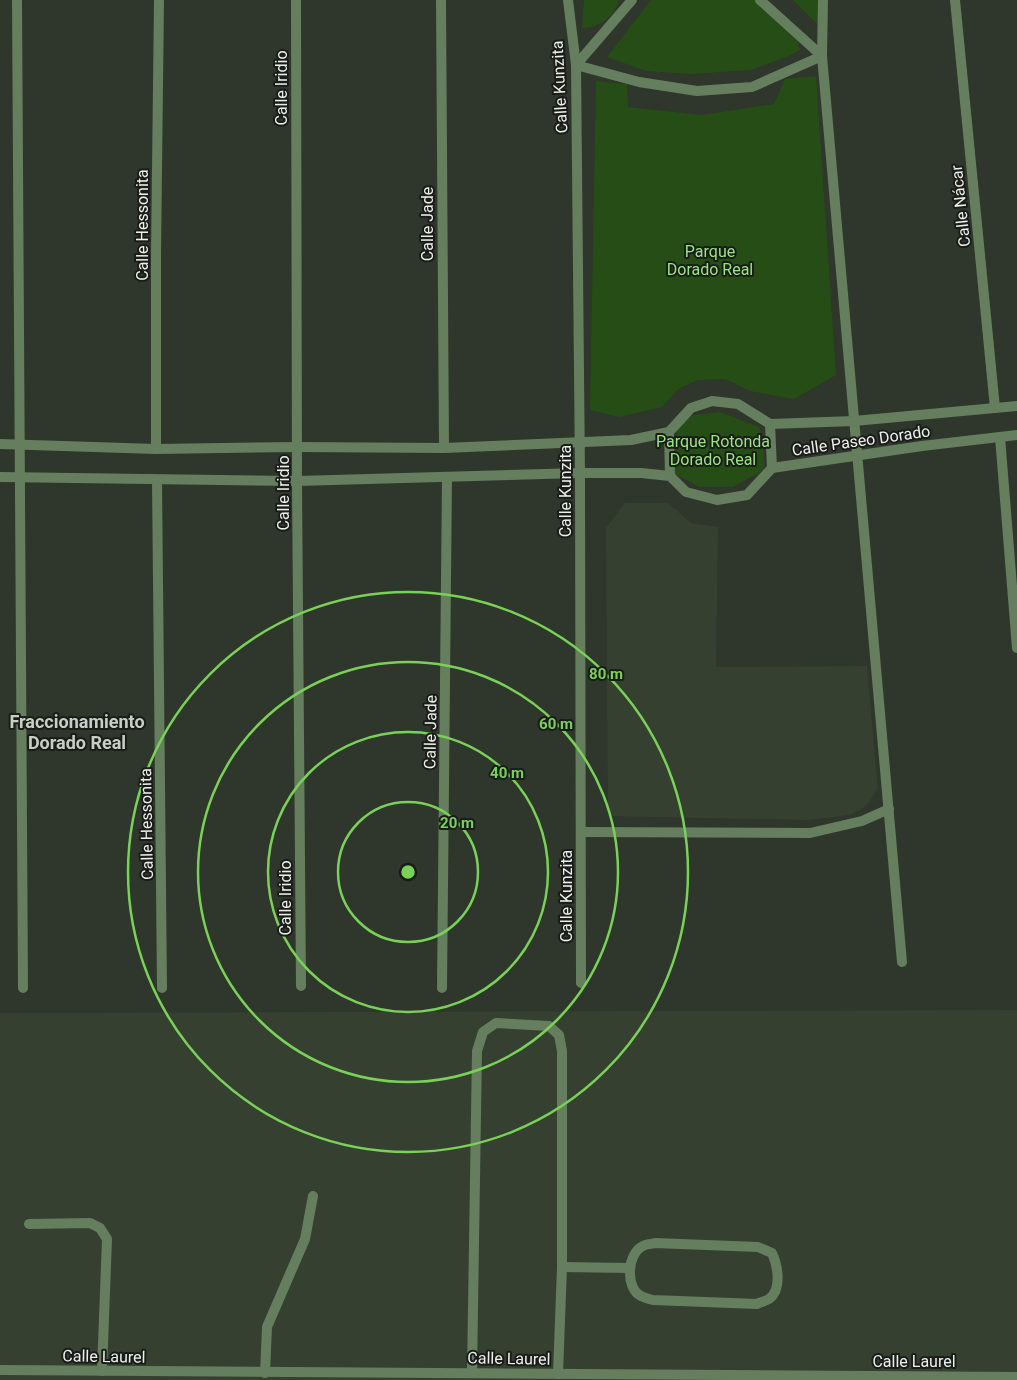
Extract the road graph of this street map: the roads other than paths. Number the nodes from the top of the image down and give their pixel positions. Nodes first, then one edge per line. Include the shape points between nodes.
1 (17, 0) edge
2 (159, 0) edge
3 (296, 0) edge
4 (441, 0) edge
5 (568, 0) edge
6 (632, 0) edge
7 (760, 0) edge
8 (823, 0) edge
9 (955, 0) edge
10 (822, 56) junction
11 (576, 65) junction
12 (1017, 406) edge
13 (995, 408) junction
14 (854, 421) junction
15 (770, 424) junction
16 (669, 432) junction
17 (1017, 435) edge
18 (1000, 437) junction
19 (580, 442) junction
20 (0, 444) edge
21 (19, 444) junction
22 (298, 447) junction
23 (444, 448) junction
24 (156, 449) junction
25 (856, 455) junction
26 (772, 468) junction
27 (580, 473) junction
28 (20, 476) junction
29 (670, 476) junction
30 (0, 477) edge
31 (447, 477) junction
32 (157, 480) junction
33 (297, 481) junction
34 (1017, 648) edge
35 (889, 809) junction
36 (581, 832) junction
37 (902, 962) dead end
38 (581, 983) dead end
39 (301, 986) dead end
40 (23, 988) dead end
41 (162, 988) dead end
42 (442, 988) dead end
43 (313, 1196) dead end
44 (29, 1224) dead end
45 (562, 1267) junction
46 (630, 1268) junction
47 (0, 1370) edge
48 (102, 1371) junction
49 (472, 1372) junction
50 (265, 1373) junction
51 (558, 1374) junction
52 (527, 1377) edge
53 (585, 1377) edge
54 (1017, 1377) edge

1 - 21 street
2 - 24 street, Calle Hessonita
3 - 22 street, Calle Iridio
4 - 23 street, Calle Jade
5 - 11 street, Calle Kunzita
6 - 11 street
7 - 10 street
8 - 10 street
9 - 13 street, Calle Nácar
10 - 11 street via 752,87 697,91 639,82
10 - 14 street
11 - 19 street, Calle Kunzita
12 - 13 street, Calle Paseo Dorado
13 - 14 street, Calle Paseo Dorado
14 - 15 street, Calle Paseo Dorado
14 - 25 street
15 - 16 street via 738,404 712,401 691,408
15 - 26 street
16 - 19 street via 631,440
16 - 29 street
17 - 18 street, Calle Paseo Dorado
18 - 25 street, Calle Paseo Dorado
18 - 34 street
19 - 23 street
19 - 27 street, Calle Kunzita
20 - 21 street
21 - 24 street
21 - 28 street
22 - 23 street
22 - 24 street
22 - 33 street, Calle Iridio
25 - 26 street, Calle Paseo Dorado
25 - 35 street
26 - 29 street, Calle Paseo Dorado via 747,495 717,500 686,492
27 - 29 street
27 - 31 street
27 - 36 street, Calle Kunzita
28 - 30 street
28 - 32 street
28 - 40 street
31 - 33 street
31 - 42 street, Calle Jade
32 - 33 street
32 - 41 street, Calle Hessonita
33 - 39 street, Calle Iridio
35 - 36 street via 862,821 810,832
35 - 37 street
36 - 38 street, Calle Kunzita
43 - 50 street via 306,1239 268,1327
44 - 48 street via 90,1223 100,1228 106,1239
45 - 46 street
45 - 49 street via 562,1051 559,1035 549,1026 496,1023 483,1032 477,1051
45 - 51 street
46 - 46 street via 633,1287 640,1296 653,1300 757,1304 770,1299 777,1289 777,1264 772,1253 758,1247 655,1243 643,1246 634,1254
47 - 48 street, Calle Laurel
48 - 50 street, Calle Laurel
49 - 50 street, Calle Laurel
49 - 52 street, Calle Laurel
51 - 52 street, Calle Laurel
51 - 53 street, Calle Laurel
53 - 54 street, Calle Laurel

